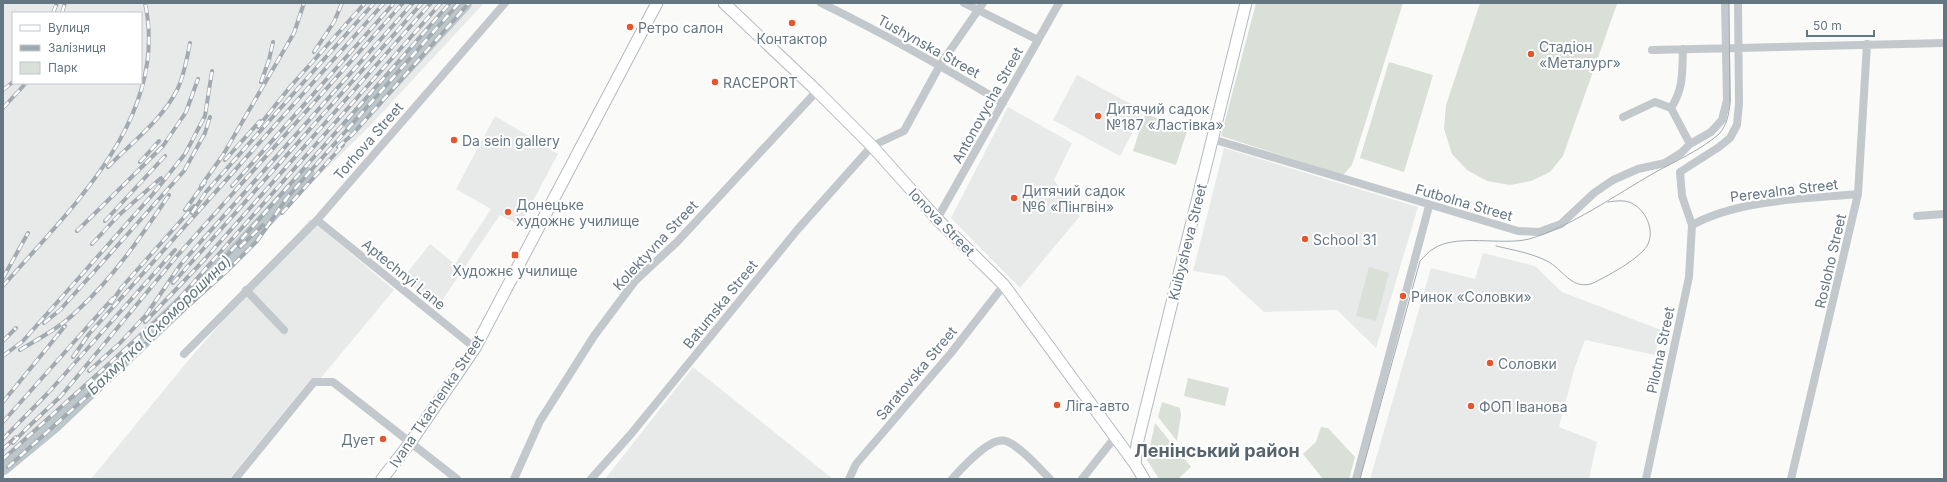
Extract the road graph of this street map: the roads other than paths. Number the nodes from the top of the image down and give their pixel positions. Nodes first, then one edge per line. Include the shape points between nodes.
1 (505, 3) edge
2 (656, 3) edge
3 (724, 3) edge
4 (821, 3) edge
5 (964, 3) edge
6 (983, 3) edge
7 (1059, 3) edge
8 (1246, 3) edge
9 (1725, 3) edge
10 (1738, 3) edge
11 (979, 11) junction
12 (1038, 40) junction
13 (1867, 44) junction
14 (1944, 44) edge
15 (1726, 48) junction
16 (1738, 48) junction
17 (1683, 49) junction
18 (1652, 50) dead end
19 (940, 65) junction
20 (817, 91) junction
21 (1002, 103) junction
22 (1671, 108) junction
23 (1623, 117) dead end
24 (1212, 139) junction
25 (1690, 144) junction
26 (872, 146) junction
27 (1858, 194) junction
28 (1429, 206) junction
29 (1944, 214) edge
30 (1917, 216) dead end
31 (937, 219) junction
32 (317, 220) junction
33 (1692, 225) junction
34 (1004, 285) junction
35 (246, 290) junction
36 (284, 330) dead end
37 (475, 348) junction
38 (184, 354) dead end
39 (1116, 436) junction
40 (410, 443) junction
41 (1135, 464) junction
42 (235, 479) edge
43 (382, 479) edge
44 (457, 479) edge
45 (514, 479) edge
46 (591, 479) edge
47 (849, 479) edge
48 (952, 479) edge
49 (1050, 479) edge
50 (1082, 479) edge
51 (1144, 479) edge
52 (1356, 479) edge
53 (1646, 479) edge
54 (1791, 479) edge

1 - 32 street, Torhova Street
2 - 37 main road, Ivana Tkachenka Street
3 - 20 main road, Ionova Street
4 - 19 street, Tushynska Street
5 - 11 street
6 - 11 street
7 - 12 street, Antonovycha Street
8 - 24 main road, Kuibysheva Street
9 - 15 street, Futbolna Street
10 - 16 street
11 - 12 street
11 - 19 street
12 - 21 street, Antonovycha Street
13 - 14 street
13 - 16 street
13 - 27 street, Rosloho Street
15 - 16 street
15 - 17 street
15 - 25 street, Futbolna Street via 1727,100 1722,120 1711,132
16 - 33 street via 1737,125 1730,138 1680,172 1682,196
17 - 18 street
17 - 22 street via 1682,84 1679,97
19 - 21 street, Tushynska Street
19 - 26 street via 904,131
20 - 26 main road, Ionova Street
20 - 45 street, Kolektyvna Street via 677,242 635,281 594,336 540,421
21 - 31 street, Antonovycha Street
22 - 23 street via 1655,102
22 - 25 street
24 - 28 street, Futbolna Street
24 - 41 main road, Kuibysheva Street via 1137,444
25 - 28 street, Futbolna Street via 1665,163 1613,180 1594,193 1561,224 1539,232 1518,231
26 - 31 main road, Ionova Street
26 - 46 street, Batumska Street via 798,229 631,434
27 - 33 street, Perevalna Street via 1754,204 1710,215
27 - 54 street, Rosloho Street
28 - 52 street
29 - 30 street
31 - 34 main road, Ionova Street
32 - 35 street, Torhova Street
32 - 37 street, Aptechnyi Lane
33 - 53 street, Pilotna Street via 1689,277
34 - 39 main road, Ionova Street
34 - 47 street, Saratovska Street via 951,353 856,464
35 - 36 street
35 - 38 street, Torhova Street
37 - 40 main road, Ivana Tkachenka Street
39 - 41 main road, Ionova Street
39 - 50 street
40 - 42 street via 333,382 314,382
40 - 43 main road, Ivana Tkachenka Street
40 - 44 street
41 - 51 main road
48 - 49 street via 992,442 1004,441 1013,445

